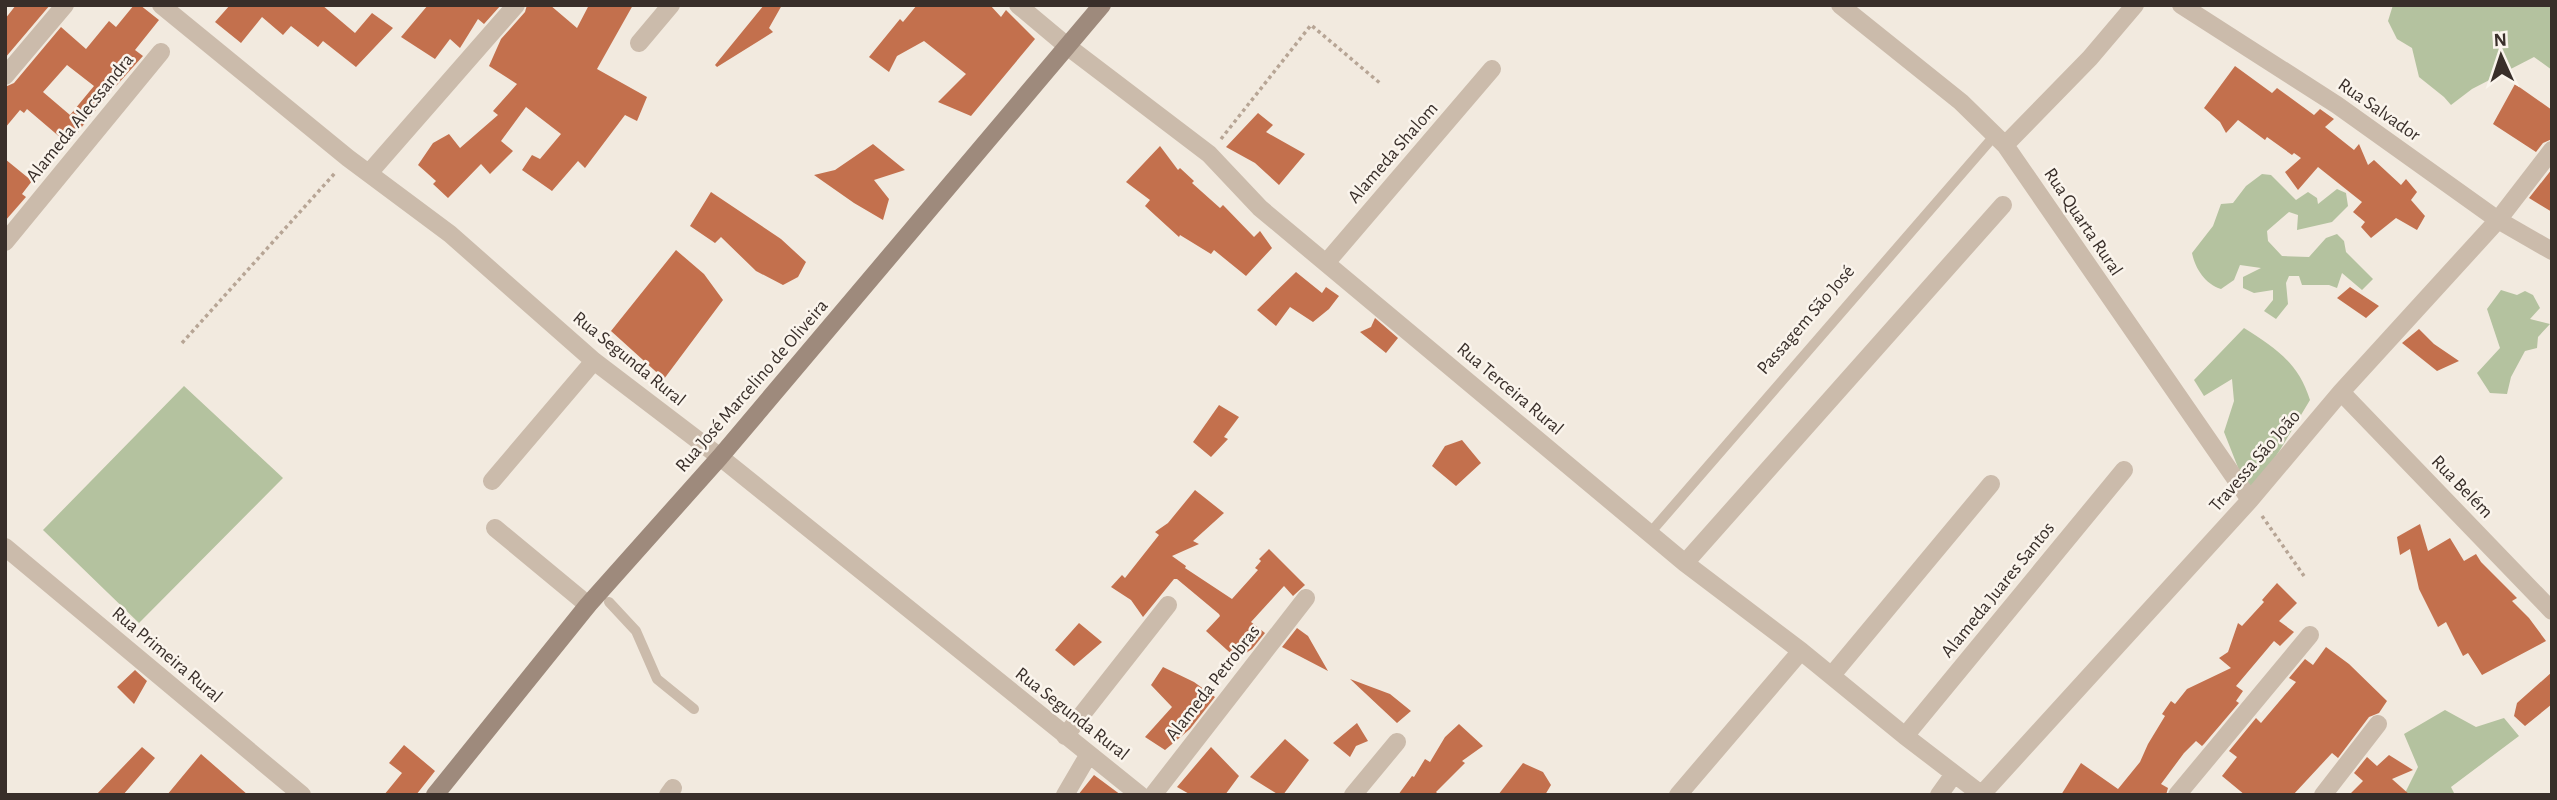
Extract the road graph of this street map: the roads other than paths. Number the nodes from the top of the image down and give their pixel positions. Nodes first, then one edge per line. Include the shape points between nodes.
1 (65, 5) edge
2 (161, 5) edge
3 (516, 5) edge
4 (671, 5) edge
5 (1018, 5) edge
6 (1102, 5) edge
7 (1840, 5) edge
8 (2135, 5) edge
9 (2181, 5) edge
10 (639, 43) dead end
11 (1067, 46) junction
12 (161, 52) dead end
13 (1492, 69) dead end
14 (5, 76) edge
15 (2000, 140) junction
16 (2552, 149) edge
17 (369, 173) junction
18 (2003, 205) dead end
19 (2498, 220) junction
20 (5, 242) edge
21 (2552, 251) edge
22 (1326, 263) junction
23 (594, 361) junction
24 (2342, 392) junction
25 (720, 457) junction
26 (2124, 470) dead end
27 (492, 481) dead end
28 (1991, 484) dead end
29 (2250, 500) junction
30 (495, 528) dead end
31 (1650, 533) junction
32 (6, 549) edge
33 (1685, 562) junction
34 (1306, 598) dead end
35 (599, 600) junction
36 (1168, 605) dead end
37 (2552, 611) edge
38 (2310, 635) dead end
39 (1801, 651) junction
40 (1832, 675) junction
41 (694, 709) dead end
42 (2378, 723) dead end
43 (1065, 736) junction
44 (1905, 736) junction
45 (1397, 742) dead end
46 (1089, 754) junction
47 (1954, 774) junction
48 (1982, 794) edge
49 (302, 795) edge
50 (435, 795) edge
51 (1065, 795) edge
52 (1140, 795) edge
53 (1153, 795) edge
54 (1353, 795) edge
55 (1678, 795) edge
56 (1939, 795) edge
57 (2177, 795) edge
58 (2323, 795) edge

1 - 14 street
2 - 17 street, Rua Segunda Rural via 276,109
3 - 17 street
4 - 10 street
5 - 11 street, Rua Terceira Rural
6 - 11 street, Rua José Marcelino de Oliveira
7 - 15 street, Rua Quarta Rural via 1961,102
8 - 15 street, Passagem São José via 2090,58
9 - 19 street, Rua Salvador via 2337,105
11 - 22 street, Rua Terceira Rural via 1209,154 1260,208
11 - 25 street, Rua José Marcelino de Oliveira
12 - 20 street, Alameda Alecssandra
13 - 22 street, Alameda Shalom
15 - 29 street, Rua Quarta Rural
15 - 31 lane, Passagem São José
16 - 19 street, Travessa São João
17 - 23 street, Rua Segunda Rural via 450,234
18 - 33 street
19 - 21 street, Rua Salvador
19 - 24 street, Travessa São João
22 - 31 street, Rua Terceira Rural
23 - 25 street, Rua Segunda Rural
23 - 27 street
24 - 29 street, Travessa São João
24 - 37 street, Rua Belém
25 - 35 street, Rua José Marcelino de Oliveira
25 - 43 street, Rua Segunda Rural
26 - 44 street, Alameda Juares Santos
28 - 40 street
29 - 48 street, Travessa São João
30 - 35 street
31 - 33 street, Rua Terceira Rural
32 - 49 street, Rua Primeira Rural
33 - 39 street, Rua Terceira Rural
34 - 53 street, Alameda Petrobras
35 - 41 lane via 625,616 657,679
35 - 50 street, Rua José Marcelino de Oliveira
36 - 43 street
38 - 57 street
39 - 40 street, Rua Terceira Rural
39 - 55 street
40 - 44 street, Rua Terceira Rural
42 - 58 street
43 - 46 street, Rua Segunda Rural
44 - 47 street, Rua Terceira Rural
45 - 54 street
46 - 51 street
46 - 52 street, Rua Segunda Rural
47 - 48 street, Rua Terceira Rural
47 - 56 street

